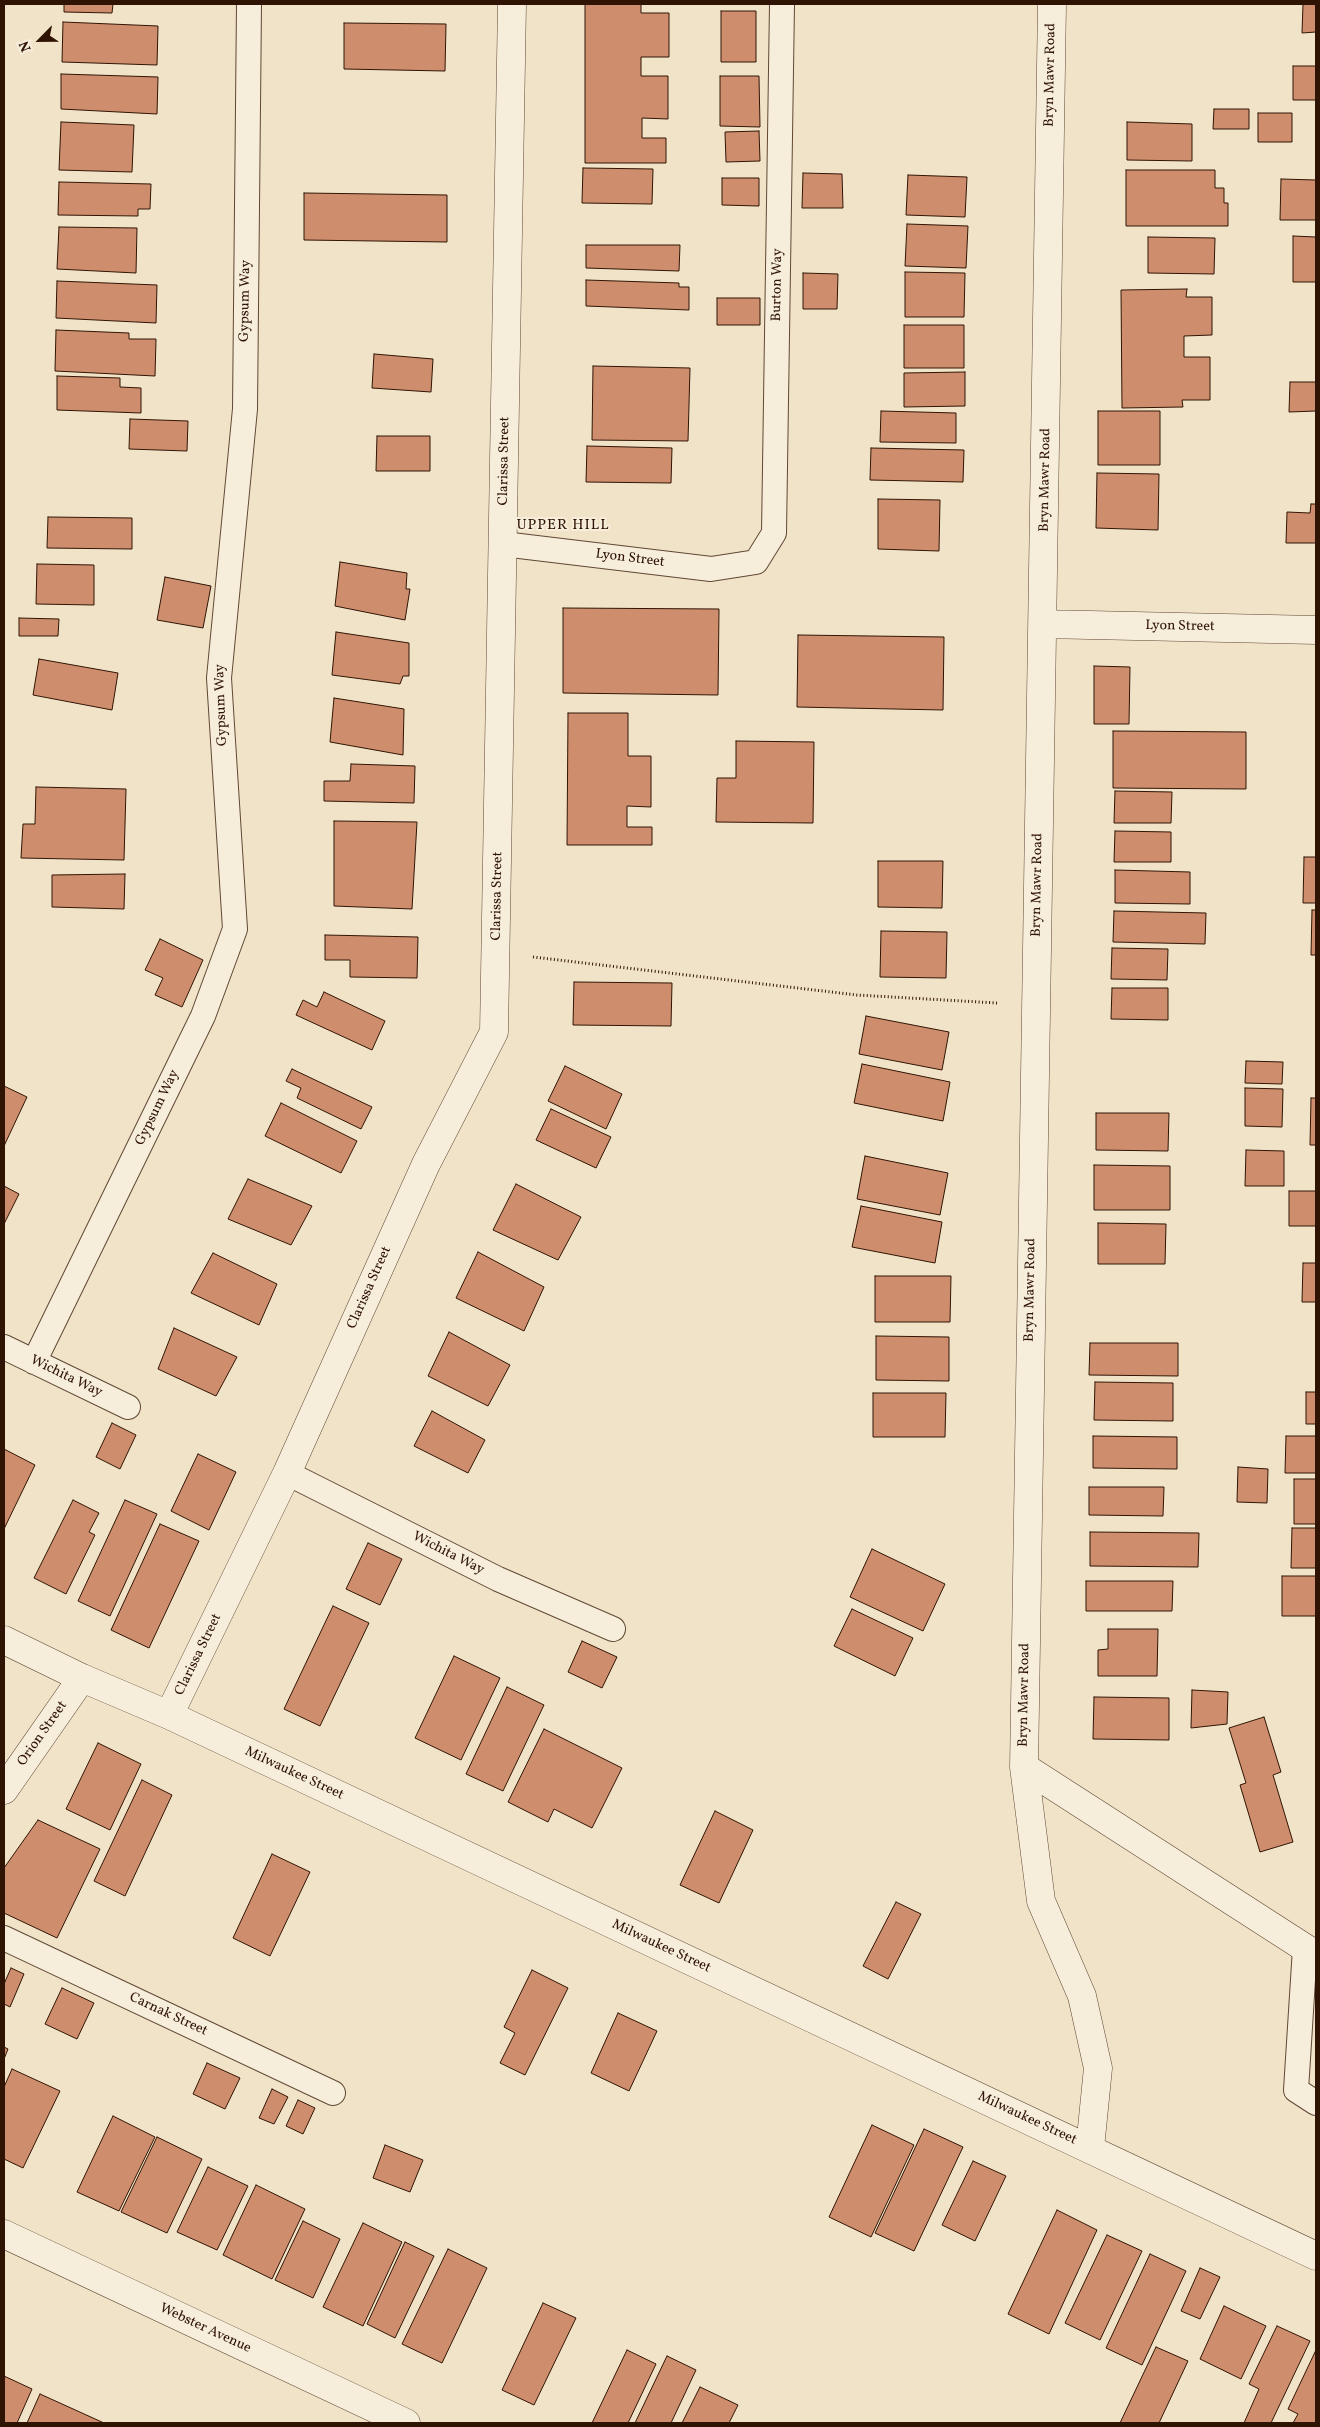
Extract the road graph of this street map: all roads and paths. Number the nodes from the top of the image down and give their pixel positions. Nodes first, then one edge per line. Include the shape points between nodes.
1 (249, 4) edge
2 (512, 4) edge
3 (782, 4) edge
4 (1052, 4) edge
5 (504, 544) junction
6 (756, 562) joint
7 (1044, 624) junction
8 (1316, 630) edge
9 (533, 957) dead end
10 (997, 1003) dead end
11 (4, 1347) edge
12 (34, 1362) junction
13 (128, 1407) dead end
14 (286, 1473) junction
15 (613, 1629) dead end
16 (4, 1640) edge
17 (82, 1678) junction
18 (169, 1715) junction
19 (1024, 1766) junction
20 (4, 1790) edge
21 (4, 1938) edge
22 (1311, 1951) edge
23 (333, 2093) dead end
24 (1316, 2103) edge
25 (1090, 2148) junction
26 (4, 2234) edge
27 (1316, 2256) edge
28 (406, 2423) edge

1 - 12 lane, Gypsum Way via 245,408 219,678 235,929 203,1016
2 - 5 street, Clarissa Street
3 - 6 lane, Burton Way via 774,533
4 - 7 street, Bryn Mawr Road
5 - 6 lane, Lyon Street via 711,568
5 - 14 street, Clarissa Street via 494,1032 426,1164
7 - 8 street, Lyon Street
7 - 19 street, Bryn Mawr Road
9 - 10 path via 856,995
11 - 12 lane, Wichita Way
12 - 13 lane, Wichita Way
14 - 15 lane, Wichita Way via 498,1579
14 - 18 street, Clarissa Street
16 - 17 street, Milwaukee Street
17 - 18 street, Milwaukee Street
17 - 20 street, Orion Street
18 - 25 street, Milwaukee Street
19 - 22 street, Bryn Mawr Road
19 - 25 street, Bryn Mawr Road via 1041,1901 1082,1996 1098,2068
21 - 23 lane, Carnak Street
22 - 24 lane via 1296,2090
25 - 27 street, Milwaukee Street
26 - 28 street, Webster Avenue

